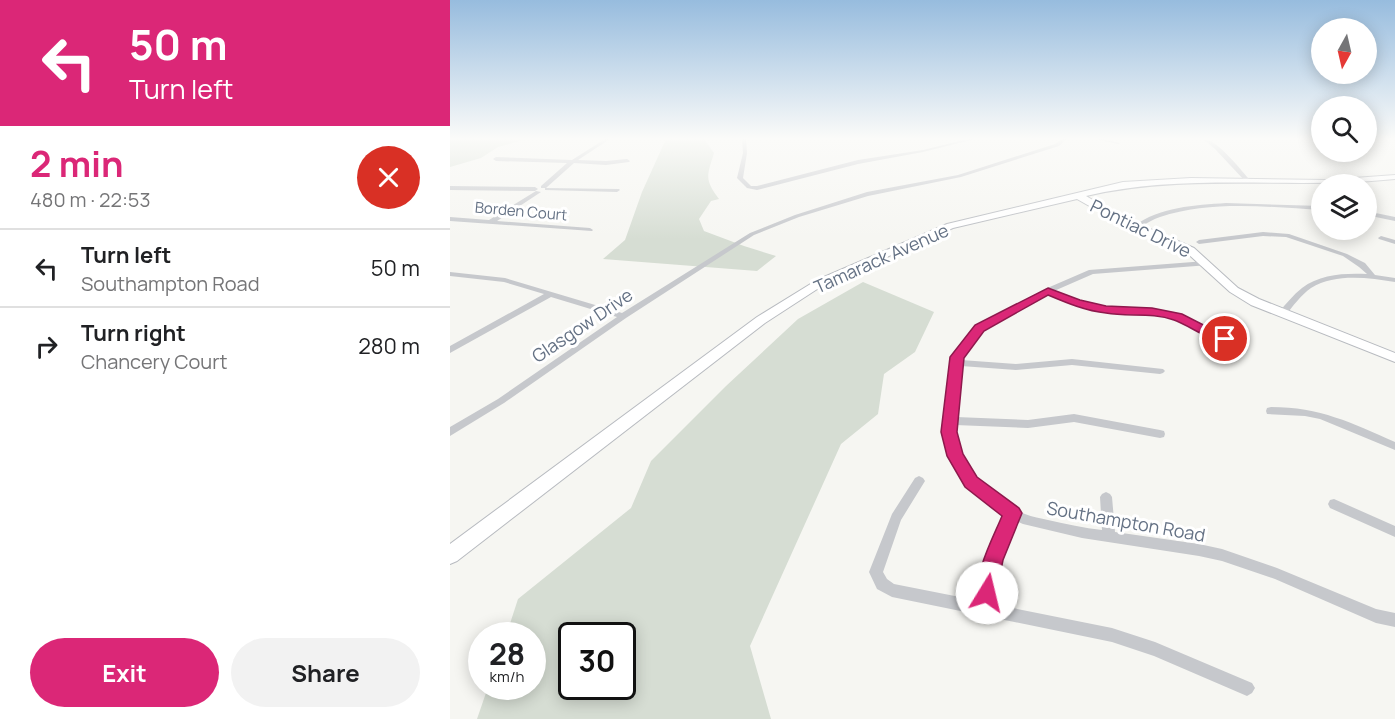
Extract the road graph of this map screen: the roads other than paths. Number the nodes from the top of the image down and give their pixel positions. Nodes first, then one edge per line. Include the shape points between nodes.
1 (560, 173) edge
2 (741, 173) edge
3 (819, 173) edge
4 (969, 173) edge
5 (1239, 173) edge
6 (1395, 177) edge
7 (1246, 180) junction
8 (450, 188) edge
9 (541, 189) junction
10 (617, 190) dead end
11 (1077, 195) junction
12 (1311, 207) edge
13 (1377, 215) edge
14 (450, 219) edge
15 (1395, 219) edge
16 (490, 222) junction
17 (1137, 226) junction
18 (590, 230) dead end
19 (1381, 238) dead end
20 (1199, 242) dead end
21 (1395, 242) edge
22 (1206, 263) junction
23 (450, 274) edge
24 (1373, 277) junction
25 (1395, 280) edge
26 (1048, 291) junction
27 (550, 294) junction
28 (1282, 314) junction
29 (623, 316) junction
30 (1240, 347) dead end
31 (450, 350) edge
32 (1395, 358) edge
33 (956, 363) junction
34 (1160, 371) dead end
35 (1271, 411) dead end
36 (950, 421) junction
37 (450, 432) edge
38 (1160, 434) dead end
39 (1395, 446) edge
40 (919, 481) dead end
41 (1106, 497) dead end
42 (1334, 504) dead end
43 (1013, 513) junction
44 (1395, 532) edge
45 (1109, 537) junction
46 (450, 555) edge
47 (985, 610) junction
48 (1395, 620) edge
49 (1247, 688) dead end

1 - 9 street
2 - 3 street via 740,178 749,187 763,188
4 - 29 street, Glasgow Drive via 867,194 797,216 734,246
5 - 7 street
6 - 7 main road, Tamarack Avenue via 1337,183
7 - 11 main road, Tamarack Avenue via 1145,182
8 - 9 street
9 - 10 street
9 - 16 street
11 - 17 main road, Pontiac Drive
11 - 46 main road, Tamarack Avenue via 950,226 821,282 761,320
12 - 17 street via 1259,205 1180,210 1155,215
13 - 15 street
14 - 16 street, Borden Court
16 - 18 street, Borden Court
17 - 22 main road, Pontiac Drive via 1190,250
19 - 21 street
20 - 24 street via 1287,235 1345,255
22 - 26 street, Southampton Road via 1092,272
22 - 28 main road, Pontiac Drive via 1234,290
23 - 27 street via 505,280
24 - 25 street
24 - 28 street via 1334,278 1308,286
26 - 30 street via 1106,310 1177,317
26 - 33 street, Southampton Road via 980,328 965,344
27 - 29 street
27 - 31 street
28 - 32 main road, Pontiac Drive
29 - 37 street, Glasgow Drive
33 - 34 street via 1016,367 1072,362
33 - 36 street, Southampton Road
35 - 39 street via 1327,416
36 - 38 street via 1028,424 1074,418
36 - 43 street, Southampton Road via 955,456 968,478 995,503
40 - 47 street via 896,518 876,572 882,584 892,590
41 - 45 street
42 - 44 street
43 - 45 street, Southampton Road via 1023,519
43 - 47 street via 993,560
45 - 48 street, Southampton Road via 1222,555
47 - 49 street via 1112,635

